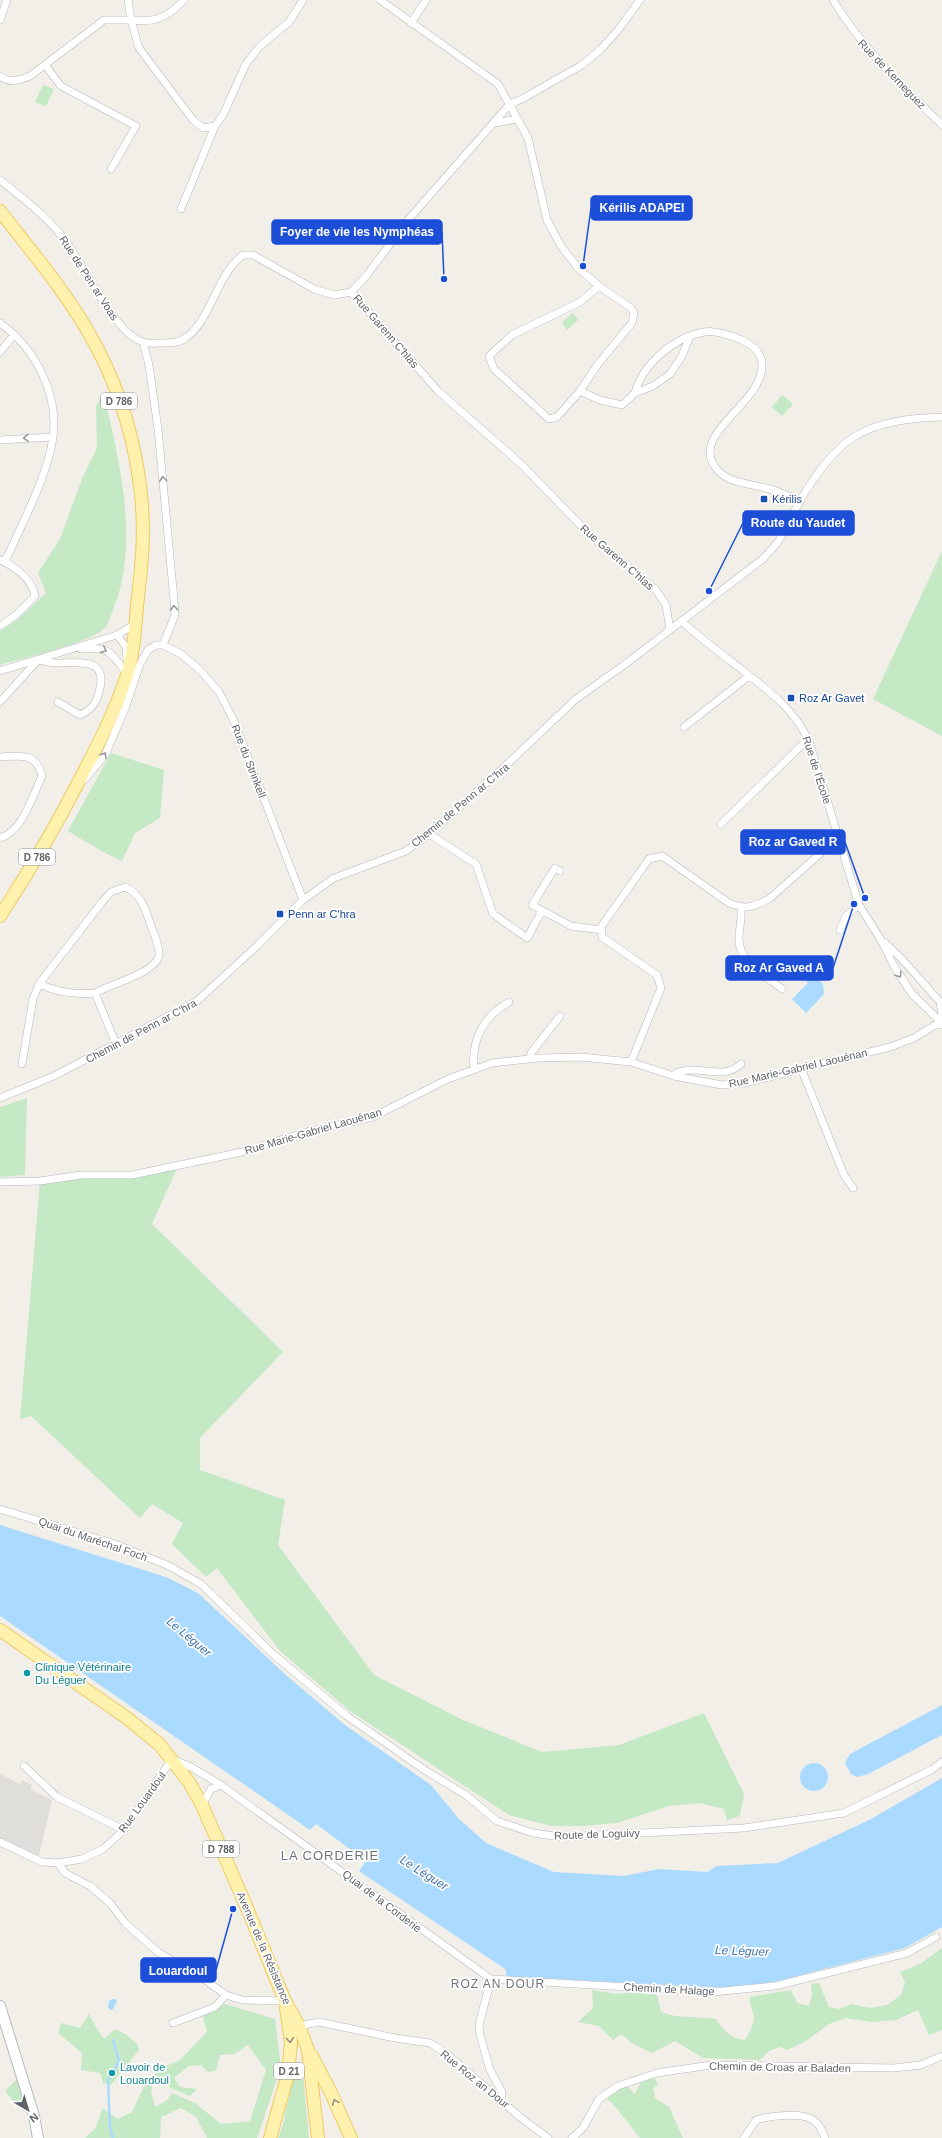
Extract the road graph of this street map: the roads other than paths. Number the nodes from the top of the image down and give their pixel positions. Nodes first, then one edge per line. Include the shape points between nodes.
1 (7, 0) edge
2 (128, 0) edge
3 (184, 0) edge
4 (303, 0) edge
5 (380, 0) edge
6 (426, 0) edge
7 (640, 0) edge
8 (833, 0) edge
9 (0, 20) edge
10 (131, 20) junction
11 (411, 23) junction
12 (45, 65) junction
13 (0, 76) edge
14 (510, 104) junction
15 (517, 119) junction
16 (492, 124) junction
17 (942, 125) edge
18 (215, 126) junction
19 (111, 169) dead end
20 (0, 180) edge
21 (181, 209) dead end
22 (0, 211) edge
23 (599, 286) junction
24 (351, 292) junction
25 (0, 323) edge
26 (14, 335) junction
27 (690, 336) junction
28 (143, 342) junction
29 (0, 352) edge
30 (580, 391) junction
31 (635, 393) junction
32 (942, 417) edge
33 (53, 437) junction
34 (0, 440) edge
35 (801, 500) junction
36 (2, 561) edge
37 (681, 621) junction
38 (135, 624) junction
39 (0, 626) edge
40 (670, 630) junction
41 (117, 635) junction
42 (163, 645) junction
43 (70, 650) junction
44 (38, 660) junction
45 (0, 672) edge
46 (127, 674) junction
47 (749, 676) junction
48 (0, 702) edge
49 (58, 702) dead end
50 (684, 727) dead end
51 (808, 739) junction
52 (0, 757) edge
53 (71, 796) junction
54 (720, 824) dead end
55 (429, 834) junction
56 (839, 837) junction
57 (0, 838) edge
58 (560, 871) dead end
59 (303, 900) junction
60 (859, 904) junction
61 (742, 908) junction
62 (542, 911) junction
63 (0, 916) edge
64 (840, 930) dead end
65 (602, 934) junction
66 (882, 940) junction
67 (39, 984) junction
68 (782, 989) dead end
69 (95, 992) junction
70 (509, 1002) dead end
71 (941, 1004) edge
72 (942, 1015) edge
73 (560, 1016) dead end
74 (942, 1024) edge
75 (116, 1044) junction
76 (530, 1059) junction
77 (631, 1062) junction
78 (22, 1064) dead end
79 (741, 1064) dead end
80 (801, 1068) junction
81 (474, 1070) junction
82 (674, 1076) junction
83 (0, 1098) edge
84 (0, 1182) edge
85 (853, 1188) dead end
86 (0, 1509) edge
87 (0, 1630) edge
88 (273, 1654) joint
89 (172, 1759) junction
90 (942, 1762) edge
91 (24, 1766) dead end
92 (221, 1785) junction
93 (202, 1805) junction
94 (124, 1830) junction
95 (0, 1842) edge
96 (58, 1863) junction
97 (936, 1937) dead end
98 (491, 1979) junction
99 (226, 1995) junction
100 (285, 2001) junction
101 (0, 2006) edge
102 (173, 2023) dead end
103 (299, 2026) junction
104 (308, 2050) junction
105 (942, 2056) edge
106 (502, 2100) junction
107 (38, 2138) edge
108 (270, 2138) edge
109 (318, 2138) edge
110 (351, 2138) edge
111 (548, 2138) edge
112 (572, 2138) edge
113 (744, 2138) edge
114 (825, 2138) edge

1 - 9 street
2 - 10 street
3 - 10 street via 158,20
4 - 18 street via 289,22 260,46 246,64 223,115
5 - 11 street
6 - 11 street
7 - 14 street via 618,30 582,65 522,100
8 - 17 street, Rue de Kerneguez via 855,35 879,63
10 - 12 street via 104,20
10 - 18 street via 139,48 189,115 203,128
11 - 14 street via 498,84
12 - 13 street via 30,76 17,81
12 - 19 street via 61,86 136,126
14 - 15 street
14 - 16 street, Rue Garenn C'hlas
15 - 16 street
15 - 23 street via 528,138 547,220 561,246 578,268
16 - 24 street, Rue Garenn C'hlas via 408,220
18 - 21 street
20 - 28 street, Rue de Pen ar Voas via 61,234 114,318 123,329
22 - 38 main road, D 786 via 55,279 96,346 114,384 136,461 142,506 142,554
23 - 30 street via 631,308 634,313 632,323 607,352
23 - 30 street via 580,302 512,335 489,356 494,369 549,419 557,417
24 - 28 street via 335,295 316,290 253,255 243,254 233,262 198,325 188,336 179,342
24 - 40 street, Rue Garenn C'hlas via 439,392 520,463 590,535 656,590 666,605
25 - 26 street
26 - 29 street
26 - 33 street via 30,352 48,386 53,410
27 - 31 street via 661,354 648,367 638,380
27 - 31 street via 682,356 670,374 653,386
27 - 35 street via 705,332 736,338 756,349 763,365 751,394 712,439 709,454 713,465 726,477
42 -> 28 street via 175,615 158,429 149,365
30 - 31 street via 600,400 622,405
32 - 35 street, Chemin de Penn ar C'hra via 912,418 878,427 854,437 834,454
33 -> 34 street
33 - 36 street via 47,461 11,549
35 - 37 street, Chemin de Penn ar C'hra via 781,538 764,558
36 - 39 street via 28,579 35,596 16,615
37 - 40 street, Chemin de Penn ar C'hra
37 - 47 street, Rue de l'École
38 - 41 street
38 - 46 main road, D 786 via 134,644
40 - 55 street, Chemin de Penn ar C'hra via 576,699
41 - 43 street
41 - 46 street via 126,647
53 -> 42 street via 105,755 126,706 140,664 148,650 156,645
42 - 59 street, Rue du Strinkell via 180,654 201,671 219,692 234,721
43 - 44 street
43 -> 46 street via 98,647 111,653
44 - 45 street
44 - 48 street
44 - 49 street via 89,663 99,671 103,680 90,711 80,715
46 - 53 main road, D 786 via 102,737
47 - 50 street
47 - 51 street, Rue de l'École via 793,714
51 - 54 street
51 - 56 street, Rue de l'École
52 - 57 street via 22,756 32,759 39,765 42,776 17,826 9,835
53 - 63 main road, D 786 via 26,876
55 - 59 street, Chemin de Penn ar C'hra via 406,850 334,878
55 - 62 street via 476,864 492,914 527,938
56 - 60 street, Rue de l'École
56 - 61 street via 769,899 755,906
58 - 62 street via 555,868 532,905
59 - 75 street, Chemin de Penn ar C'hra via 198,1001
60 - 64 street via 846,916
60 - 66 street, Rue de l'École
61 - 65 street via 729,903 662,856 649,859 602,927
61 - 68 street via 739,941 742,954
62 - 65 street via 571,926
65 - 77 street via 657,975 661,988
66 - 71 street, Rue de l'École
66 -> 74 street, Rue de l'École via 894,966 912,994
67 - 69 street via 69,993
67 - 69 street via 102,902 111,892 125,887 134,891 144,905 159,955 156,964 149,970
67 - 78 street via 33,999
69 - 75 street
70 - 81 street via 497,1008 479,1033 472,1057
71 - 72 street, Rue de l'École
73 - 76 street via 531,1053
74 - 80 street, Rue Marie-Gabriel Laouénan via 890,1047
75 - 83 street, Chemin de Penn ar C'hra via 54,1076
76 - 77 street, Rue Marie-Gabriel Laouénan via 580,1057
76 - 81 street, Rue Marie-Gabriel Laouénan via 492,1063
77 - 82 street, Rue Marie-Gabriel Laouénan
79 - 82 street via 734,1071 722,1073 691,1068
80 - 82 street, Rue Marie-Gabriel Laouénan via 744,1083 722,1085
80 - 85 street via 841,1169
81 - 84 street, Rue Marie-Gabriel Laouénan via 448,1079 372,1117 307,1132 242,1152 132,1175 81,1175 40,1181
86 - 88 street, Quai du Maréchal Foch via 112,1543 167,1565 201,1584
87 - 89 main road, Avenue de la Résistance / D 788 via 127,1718 160,1745
88 - 90 street, Route de Loguivy via 347,1716 426,1771 466,1795 498,1821 533,1833 561,1837 744,1828 844,1813 931,1770
89 - 92 street, Quai de la Corderie via 191,1766
89 - 93 main road, Avenue de la Résistance / D 788
89 - 94 street, Rue Louardoul
91 - 94 street via 57,1797
92 - 93 street via 211,1789
92 - 98 street, Quai de la Corderie
93 - 100 main road, Avenue de la Résistance / D 788
94 - 96 street, Rue Louardoul via 103,1849 82,1858
95 - 96 street, Rue Louardoul via 42,1862
96 - 99 street via 65,1873 90,1886 110,1904 125,1923 158,1952
97 - 98 street, Chemin de Halage via 907,1953 775,1986 713,1992
98 - 106 street via 479,2025 490,2070 502,2092
99 - 100 street via 242,2000
99 - 102 street via 215,2007
100 - 103 main road, Avenue de la Résistance / D 788
100 -> 108 main road, D 21 via 291,2042 288,2074
101 - 107 main road via 34,2116
103 - 104 main road, Avenue de la Résistance / D 788
103 - 106 street, Rue Roz an Dour via 319,2022 430,2043
104 - 109 main road, Avenue de la Résistance / D 788
110 -> 104 main road, D 21
105 - 112 street, Chemin de Croas ar Baladen via 921,2065 893,2068 711,2065 657,2073 618,2086 599,2099 583,2128
106 - 111 street, Rue Roz an Dour
113 - 114 street via 756,2120 780,2116 812,2119 820,2127

